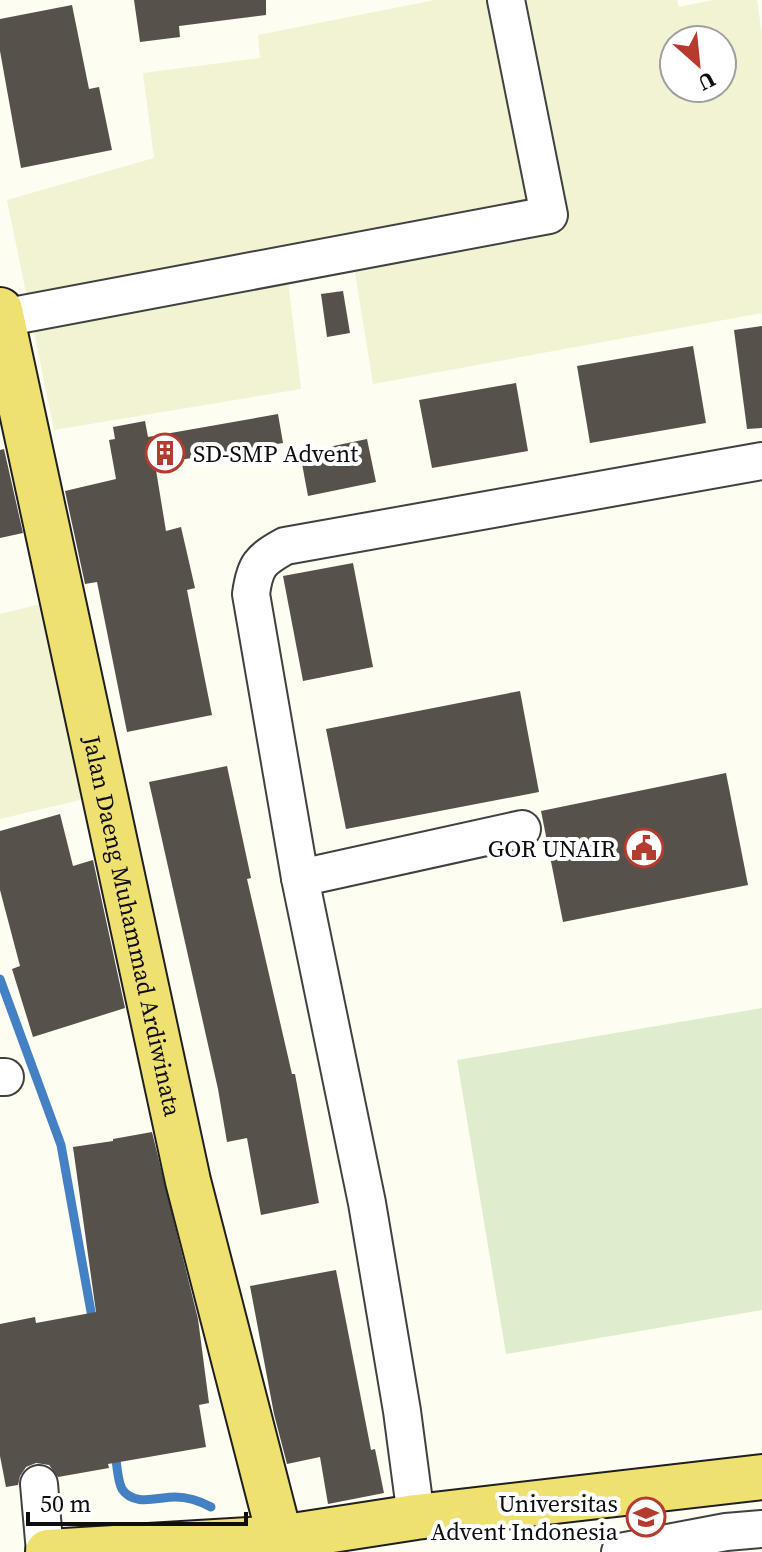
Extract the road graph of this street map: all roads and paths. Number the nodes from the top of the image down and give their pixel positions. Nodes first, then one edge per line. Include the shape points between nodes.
1 (506, 0) edge
2 (1, 314) edge
3 (762, 461) edge
4 (522, 829) dead end
5 (300, 878) junction
6 (762, 1477) edge
7 (39, 1484) dead end
8 (416, 1517) junction
9 (762, 1529) edge
10 (280, 1545) edge
11 (46, 1552) edge
12 (620, 1552) edge

1 - 2 street via 549,215
2 - 10 main road, Jalan Daeng Muhammad Ardiwinata via 188,1181
3 - 5 street via 285,546 265,558 254,571 251,594
4 - 5 street
5 - 8 street via 367,1203
6 - 8 main road
7 - 11 street
8 - 10 main road
9 - 12 street
10 - 11 main road

